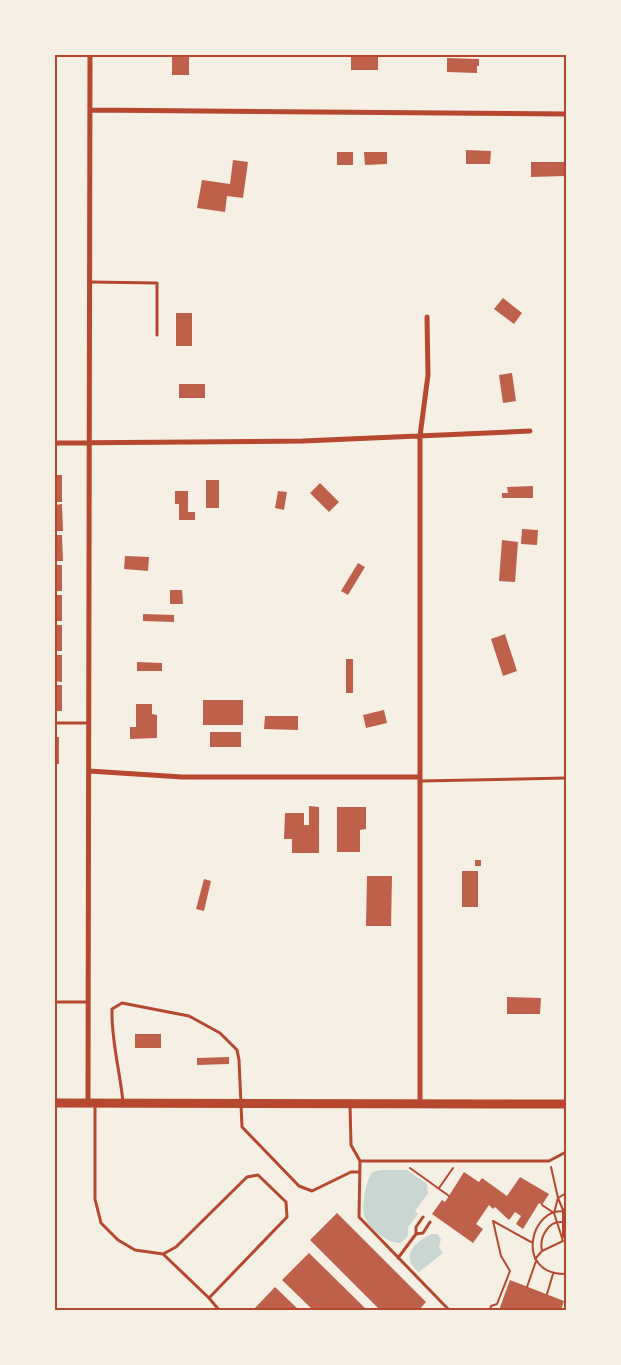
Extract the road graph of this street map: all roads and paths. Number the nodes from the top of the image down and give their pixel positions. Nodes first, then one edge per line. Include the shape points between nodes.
1 (90, 55) edge
2 (90, 110) junction
3 (566, 114) edge
4 (89, 282) junction
5 (427, 317) dead end
6 (157, 335) dead end
7 (530, 432) dead end
8 (420, 436) junction
9 (55, 443) edge
10 (89, 443) junction
11 (55, 723) edge
12 (89, 723) junction
13 (89, 772) junction
14 (566, 778) edge
15 (419, 779) junction
16 (55, 1002) edge
17 (88, 1002) junction
18 (55, 1103) edge
19 (91, 1104) junction
20 (123, 1104) junction
21 (241, 1104) junction
22 (350, 1104) junction
23 (420, 1104) junction
24 (566, 1104) edge
25 (566, 1152) edge
26 (360, 1161) junction
27 (400, 1161) junction
28 (457, 1161) junction
29 (549, 1161) junction
30 (360, 1172) junction
31 (439, 1188) junction
32 (566, 1193) edge
33 (449, 1196) dead end
34 (558, 1198) junction
35 (542, 1205) dead end
36 (565, 1210) edge
37 (554, 1213) junction
38 (423, 1217) dead end
39 (430, 1222) dead end
40 (562, 1222) junction
41 (557, 1223) junction
42 (566, 1223) edge
43 (416, 1234) junction
44 (564, 1241) edge
45 (531, 1242) junction
46 (542, 1251) junction
47 (162, 1254) junction
48 (398, 1258) junction
49 (536, 1260) junction
50 (553, 1274) junction
51 (566, 1274) edge
52 (526, 1287) dead end
53 (547, 1294) dead end
54 (209, 1298) junction
55 (219, 1310) edge
56 (449, 1310) edge
57 (490, 1310) edge

1 - 2 street
2 - 3 street
2 - 4 street
4 - 6 lane via 158,282
4 - 10 street
5 - 8 street via 428,375
7 - 8 street
8 - 10 street via 303,441
8 - 15 street
9 - 10 street
10 - 12 street
11 - 12 lane
12 - 13 street
13 - 15 street via 182,777
13 - 17 street
14 - 15 lane
15 - 23 street
16 - 17 lane
17 - 19 street
18 - 19 street
19 - 20 street
19 - 47 lane via 95,1199 101,1223 134,1250
20 - 21 street
20 - 21 lane via 112,1027 112,1009 122,1003 189,1016 220,1033 237,1050
21 - 22 street
21 - 30 lane via 242,1127 299,1186 312,1191 352,1172
22 - 23 street
22 - 26 lane via 351,1145
23 - 24 street
25 - 29 lane
26 - 27 lane
26 - 30 lane
27 - 28 lane
27 - 31 path
28 - 29 lane
28 - 31 path
29 - 34 path
30 - 48 lane via 360,1217
31 - 33 path
32 - 34 path
34 - 36 path
34 - 37 path
35 - 37 path
36 - 37 path
36 - 40 path
37 - 41 path
37 - 45 path via 542,1220
38 - 43 lane via 416,1227
39 - 43 lane via 423,1233
40 - 41 path
40 - 42 path
40 - 44 path
41 - 44 path
41 - 46 path via 543,1233
43 - 48 lane
44 - 46 path
45 - 49 path
45 - 57 path via 493,1221 501,1256 510,1271 497,1304
46 - 49 path
47 - 54 lane
47 - 54 lane via 176,1247 247,1177 258,1175 286,1202 287,1217
48 - 56 lane
49 - 50 path
49 - 52 path
50 - 51 path
50 - 53 path
54 - 55 lane

